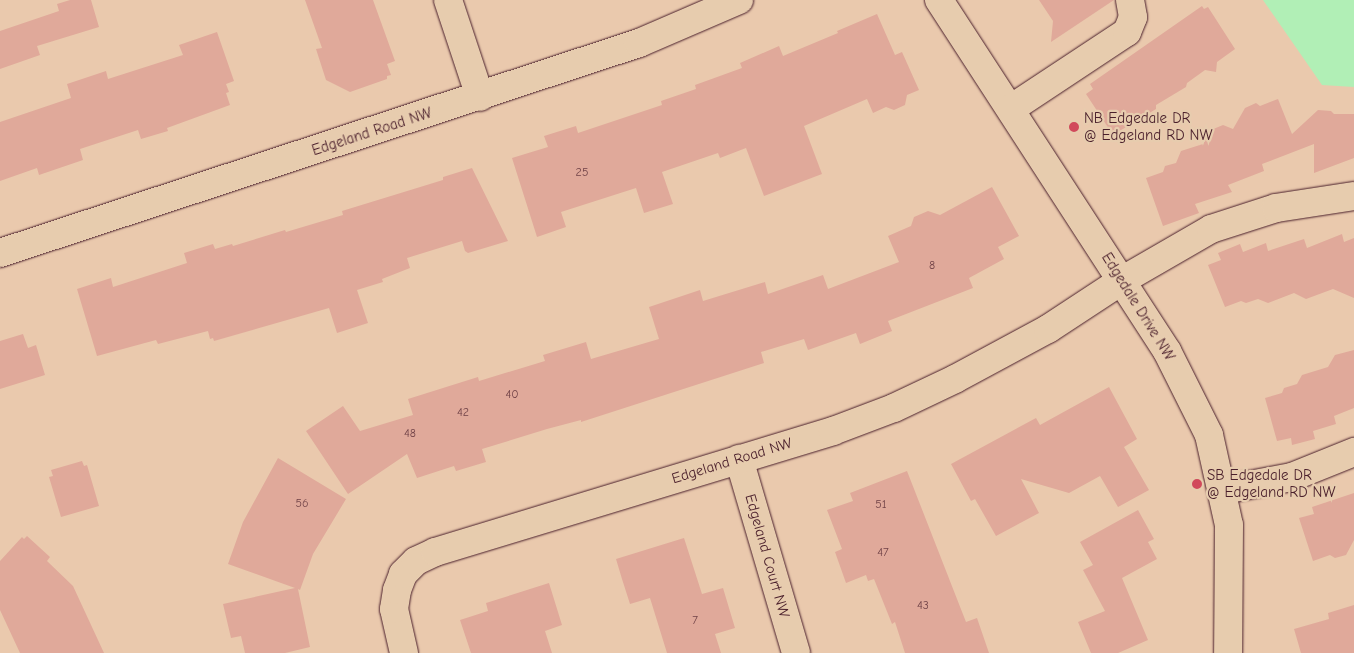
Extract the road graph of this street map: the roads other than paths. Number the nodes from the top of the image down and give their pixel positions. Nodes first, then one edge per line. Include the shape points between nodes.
1 (448, 0) edge
2 (739, 0) edge
3 (939, 0) edge
4 (1130, 0) edge
5 (480, 97) junction
6 (1012, 108) junction
7 (1354, 196) edge
8 (0, 253) edge
9 (1121, 281) junction
10 (1354, 452) edge
11 (739, 459) junction
12 (1223, 490) junction
13 (404, 653) edge
14 (796, 653) edge
15 (1228, 653) edge

1 - 5 street
2 - 5 street, Edgeland Road NW via 639,43
3 - 6 street, Edgedale Drive NW
4 - 6 street via 1133,17 1127,32
5 - 8 street, Edgeland Road NW
6 - 9 street, Edgedale Drive NW
7 - 9 street, Edgeland Road NW via 1276,208 1211,230
9 - 11 street, Edgeland Road NW via 1048,329 894,408 833,431
9 - 12 street, Edgedale Drive NW via 1187,388 1209,435
10 - 12 street via 1292,478
11 - 13 street, Edgeland Road NW via 435,552 416,561 403,574 396,590 394,609
11 - 14 street, Edgeland Court NW
12 - 15 street, Edgedale Drive NW via 1230,525

